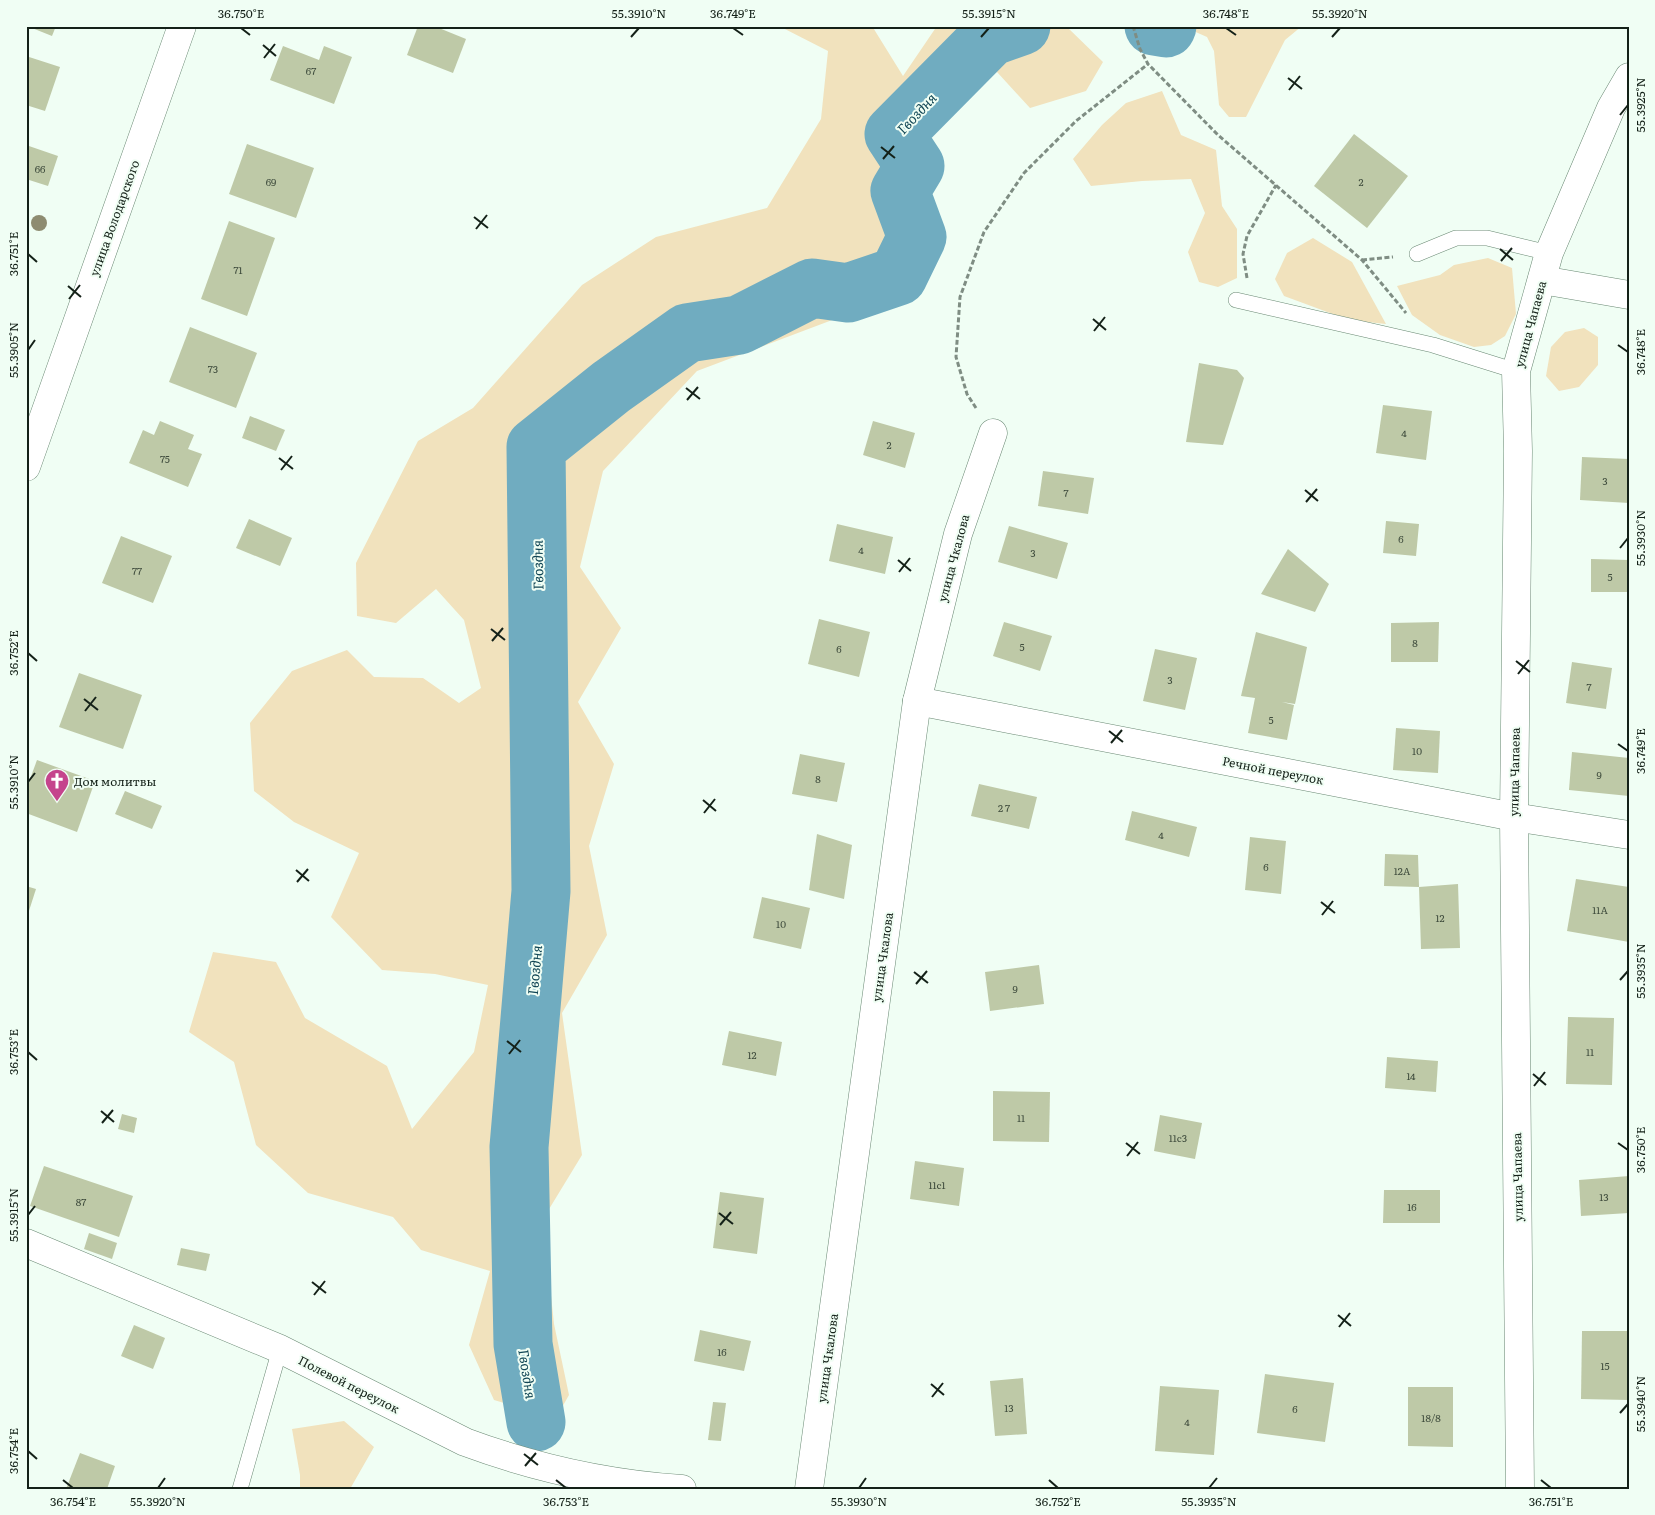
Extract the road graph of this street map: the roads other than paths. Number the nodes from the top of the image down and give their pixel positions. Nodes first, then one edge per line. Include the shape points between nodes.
1 (182, 26) edge
2 (1629, 77) edge
3 (1549, 253) junction
4 (1417, 254) road end
5 (1542, 280) junction
6 (1629, 295) edge
7 (1236, 300) dead end
8 (1516, 370) junction
9 (993, 433) road end
10 (26, 467) edge
11 (917, 701) junction
12 (1514, 817) junction
13 (1629, 835) edge
14 (26, 1243) edge
15 (280, 1349) junction
16 (240, 1489) edge
17 (682, 1489) edge
18 (809, 1489) edge
19 (1520, 1489) edge

1 - 10 street, улица Володарского
2 - 3 street, улица Чапаева via 1611,108
3 - 4 lane via 1487,238 1456,238
3 - 5 street, улица Чапаева
5 - 6 street
5 - 8 street, улица Чапаева
7 - 8 lane via 1433,345
8 - 12 street, улица Чапаева
9 - 11 street, улица Чкалова via 958,534
11 - 12 street, Речной переулок
11 - 18 street, улица Чкалова
12 - 13 street, Речной переулок
12 - 19 street, улица Чапаева
14 - 15 street, Полевой переулок
15 - 16 lane
15 - 17 street, Полевой переулок via 465,1442 496,1454 559,1472

